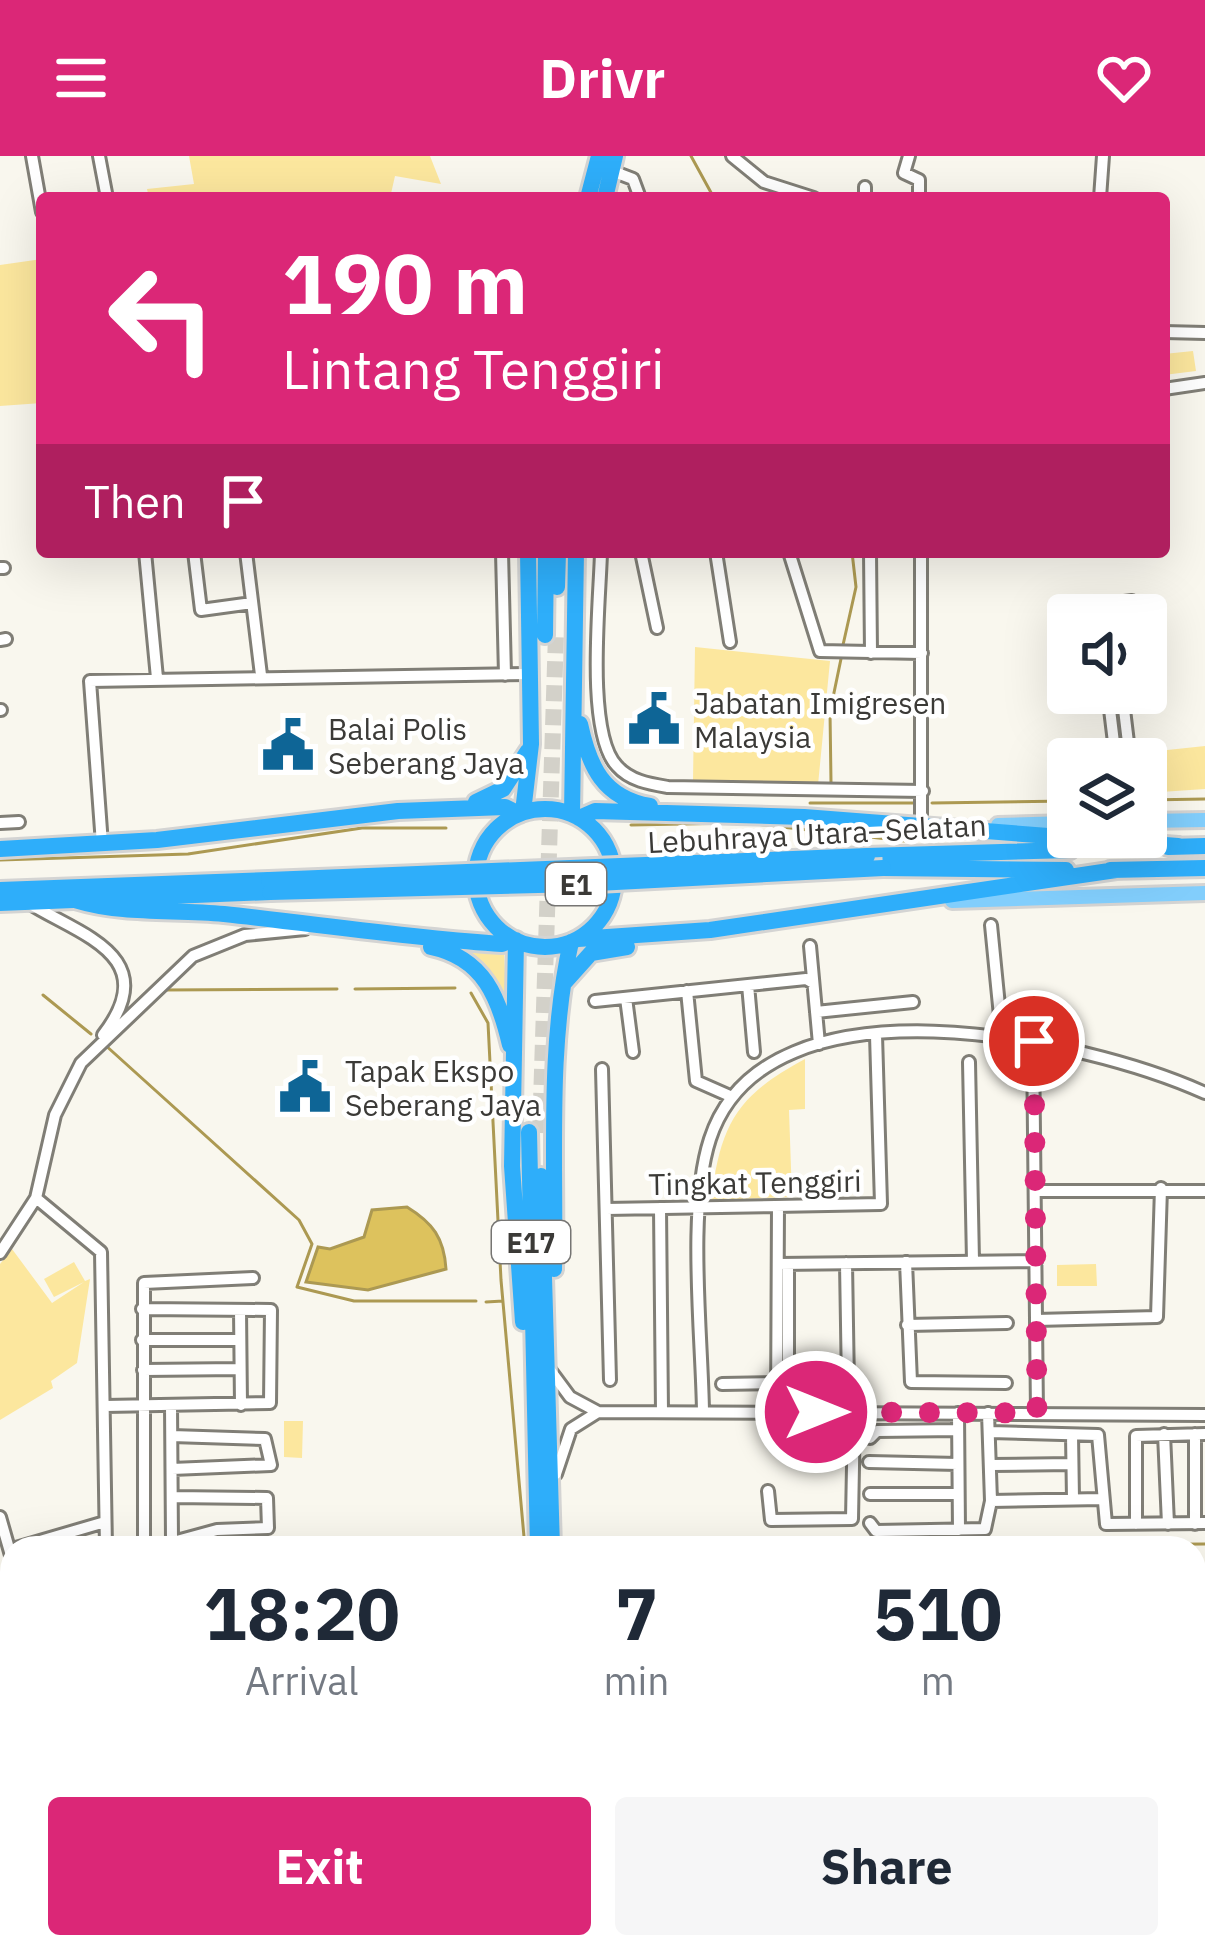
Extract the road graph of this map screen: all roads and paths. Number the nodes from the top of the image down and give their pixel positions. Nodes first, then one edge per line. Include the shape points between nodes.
1 (32, 156) edge
2 (99, 156) edge
3 (599, 156) edge
4 (732, 156) edge
5 (909, 156) edge
6 (1102, 156) edge
7 (609, 182) edge
8 (764, 182) junction
9 (38, 192) edge
10 (106, 192) edge
11 (590, 192) edge
12 (637, 192) edge
13 (763, 192) edge
14 (795, 192) edge
15 (919, 192) edge
16 (1100, 192) edge
17 (1170, 332) edge
18 (1205, 333) edge
19 (1205, 383) edge
20 (1170, 387) edge
21 (146, 558) edge
22 (195, 558) edge
23 (247, 558) edge
24 (502, 558) edge
25 (528, 558) edge
26 (546, 558) edge
27 (557, 558) edge
28 (576, 558) edge
29 (601, 558) edge
30 (642, 558) edge
31 (717, 558) edge
32 (791, 558) edge
33 (871, 558) edge
34 (921, 558) edge
35 (251, 603) junction
36 (657, 628) dead end
37 (730, 642) dead end
38 (871, 653) junction
39 (922, 653) junction
40 (530, 674) junction
41 (261, 675) junction
42 (505, 675) junction
43 (157, 678) junction
44 (573, 700) junction
45 (531, 744) junction
46 (923, 791) junction
47 (461, 807) junction
48 (521, 813) junction
49 (671, 813) junction
50 (576, 816) junction
51 (1205, 820) edge
52 (1167, 821) edge
53 (19, 822) dead end
54 (0, 823) edge
55 (1047, 824) edge
56 (921, 829) junction
57 (102, 844) junction
58 (1178, 846) junction
59 (1205, 846) edge
60 (0, 849) edge
61 (875, 862) junction
62 (1205, 868) edge
63 (1116, 870) junction
64 (269, 886) junction
65 (0, 890) edge
66 (1205, 893) edge
67 (75, 900) junction
68 (0, 902) edge
69 (28, 902) junction
70 (899, 903) junction
71 (991, 925) dead end
72 (318, 926) junction
73 (679, 932) junction
74 (396, 937) junction
75 (514, 939) junction
76 (574, 940) junction
77 (810, 946) dead end
78 (814, 983) junction
79 (748, 985) junction
80 (687, 992) junction
81 (626, 998) junction
82 (595, 1001) dead end
83 (914, 1002) dead end
84 (558, 1006) junction
85 (816, 1012) junction
86 (877, 1035) junction
87 (1001, 1036) junction
88 (1034, 1041) junction
89 (819, 1044) junction
90 (95, 1048) junction
91 (633, 1052) dead end
92 (754, 1052) dead end
93 (969, 1062) dead end
94 (515, 1066) junction
95 (602, 1069) dead end
96 (1205, 1094) edge
97 (730, 1096) junction
98 (534, 1133) tunnel mouth
99 (1162, 1189) junction
100 (1036, 1191) junction
101 (1205, 1191) edge
102 (35, 1198) junction
103 (778, 1206) junction
104 (701, 1207) junction
105 (660, 1208) junction
106 (606, 1210) junction
107 (0, 1253) edge
108 (1036, 1261) junction
109 (906, 1262) junction
110 (973, 1262) junction
111 (846, 1263) junction
112 (783, 1264) junction
113 (253, 1278) dead end
114 (142, 1310) junction
115 (240, 1310) junction
116 (1036, 1320) junction
117 (1007, 1323) dead end
118 (907, 1324) junction
119 (142, 1340) junction
120 (240, 1340) junction
121 (541, 1354) junction
122 (240, 1369) junction
123 (142, 1370) junction
124 (610, 1380) dead end
125 (784, 1381) junction
126 (722, 1384) dead end
127 (1006, 1384) dead end
128 (848, 1386) dead end
129 (171, 1405) junction
130 (241, 1405) junction
131 (105, 1406) junction
132 (143, 1406) junction
133 (598, 1412) junction
134 (662, 1412) junction
135 (703, 1412) junction
136 (777, 1412) junction
137 (854, 1413) junction
138 (958, 1413) junction
139 (988, 1413) junction
140 (1037, 1413) junction
141 (1205, 1415) edge
142 (958, 1430) junction
143 (991, 1432) junction
144 (1164, 1433) junction
145 (1200, 1434) edge
146 (1072, 1435) junction
147 (172, 1436) junction
148 (870, 1438) dead end
149 (869, 1462) dead end
150 (958, 1464) junction
151 (1072, 1464) junction
152 (991, 1465) junction
153 (172, 1469) junction
154 (768, 1491) dead end
155 (869, 1494) dead end
156 (958, 1494) junction
157 (552, 1496) junction
158 (172, 1497) junction
159 (1072, 1499) junction
160 (1102, 1499) junction
161 (991, 1501) junction
162 (105, 1522) junction
163 (870, 1523) dead end
164 (1200, 1523) edge
165 (1136, 1524) junction
166 (1168, 1524) junction
167 (959, 1531) junction
168 (57, 1536) edge
169 (106, 1536) edge
170 (147, 1536) edge
171 (172, 1536) edge
172 (200, 1536) edge
173 (538, 1536) edge
174 (552, 1536) edge

1 - 9 street
2 - 10 street
3 - 11 highway
4 - 8 street
5 - 15 street via 904,173 919,180
6 - 16 street
7 - 12 street via 632,179
8 - 13 street
8 - 14 street
17 - 18 street
19 - 20 street
21 - 43 street
22 - 35 street via 201,610
23 - 35 street
24 - 42 street
25 - 40 highway
26 - 27 highway via 550,634
28 - 44 highway
29 - 46 street via 600,721 617,768 668,787
30 - 36 street
31 - 37 street
32 - 38 street via 820,651
33 - 38 street
34 - 39 street
35 - 41 street
38 - 39 street
39 - 46 street
40 - 42 street
40 - 45 highway
41 - 42 street
41 - 43 street
43 - 57 street via 90,681
44 - 49 highway via 590,766 605,785
44 - 50 highway
45 - 47 highway via 503,789
45 - 48 highway
46 - 56 street
47 - 48 highway
47 - 57 highway
48 - 50 highway
48 - 75 highway via 489,838 476,874 485,912
49 - 50 highway
49 - 56 highway
50 - 76 highway via 602,840 614,879 606,910
51 - 52 main road
53 - 54 street
55 - 56 main road
56 - 58 highway
57 - 60 highway
58 - 59 highway, Lebuhraya Utara–Selatan / E1
58 - 61 highway, Lebuhraya Utara–Selatan / E1
61 - 63 highway, Lebuhraya Utara–Selatan / E1
61 - 64 highway, Lebuhraya Utara–Selatan / E1, bridge via 578,884
62 - 63 highway, Lebuhraya Utara–Selatan / E1
63 - 70 highway
64 - 65 highway, Lebuhraya Utara–Selatan / E1
64 - 67 highway, Lebuhraya Utara–Selatan / E1
66 - 70 main road
67 - 69 highway, Lebuhraya Utara–Selatan / E1
67 - 72 highway via 112,910
68 - 69 highway, Lebuhraya Utara–Selatan / E1
69 - 90 street via 92,934 116,964 120,1000
70 - 73 highway
71 - 87 street
72 - 74 highway
72 - 90 street via 244,935 202,950
73 - 76 highway
73 - 84 highway via 656,944 591,953 571,971
74 - 75 highway
74 - 94 highway via 452,953 483,976 499,1001
75 - 76 highway via 547,947
75 - 94 highway
76 - 84 highway
77 - 78 street
78 - 79 street
78 - 85 street
79 - 80 street
79 - 92 street
80 - 81 street
80 - 97 street via 696,1082
81 - 82 street
81 - 91 street
83 - 85 street
84 - 121 highway via 554,1307
85 - 89 street
86 - 87 street
86 - 89 street
86 - 103 street, Tingkat Tenggiri via 880,1204
87 - 88 street
88 - 96 street
88 - 100 street
89 - 97 street via 764,1068
90 - 102 street via 67,1082
93 - 110 street
94 - 121 highway via 521,1314
95 - 106 street
97 - 104 street via 704,1161
98 - 121 highway, E17
99 - 100 street
99 - 101 street
99 - 116 street via 1157,1317
100 - 108 street
102 - 107 street
102 - 131 street via 101,1252
103 - 104 street, Tingkat Tenggiri
103 - 112 street
104 - 105 street, Tingkat Tenggiri
104 - 135 street
105 - 106 street, Tingkat Tenggiri
105 - 134 street
106 - 124 street
108 - 110 street
108 - 116 street
109 - 110 street
109 - 111 street
109 - 118 street
111 - 112 street
111 - 128 street
112 - 125 street
113 - 114 street via 144,1283
114 - 115 street
114 - 119 street
115 - 120 street
115 - 130 street via 269,1310 270,1403
116 - 140 street
117 - 118 street
118 - 127 street via 911,1382
119 - 120 street
119 - 123 street
120 - 122 street
121 - 133 street via 570,1397
121 - 157 highway, E17
121 - 173 highway, E17
122 - 123 street
122 - 130 street
123 - 132 street
125 - 126 street
125 - 136 street
129 - 130 street
129 - 132 street
129 - 147 street
131 - 132 street
131 - 162 street
132 - 170 street
133 - 134 street
133 - 157 street via 566,1436
134 - 135 street
135 - 136 street
136 - 137 street
137 - 138 street
137 - 154 street via 853,1520 771,1520
138 - 139 street
138 - 142 street
139 - 140 street
139 - 143 street
140 - 141 street
142 - 148 street via 877,1430
142 - 150 street
143 - 146 street
143 - 152 street
144 - 145 street
144 - 165 street via 1136,1436
144 - 166 street
145 - 164 street
146 - 151 street
146 - 160 street via 1098,1435
147 - 153 street
147 - 153 street via 266,1439 269,1467
149 - 150 street
150 - 156 street
151 - 152 street
151 - 159 street
152 - 161 street
153 - 158 street
155 - 156 street
156 - 167 street
157 - 174 highway, E17
158 - 171 street
158 - 172 street via 270,1499 269,1526
159 - 160 street
159 - 161 street
160 - 165 street via 1106,1524
161 - 167 street via 985,1529
162 - 168 street
162 - 169 street
163 - 167 street via 876,1531
164 - 166 street
165 - 166 street

